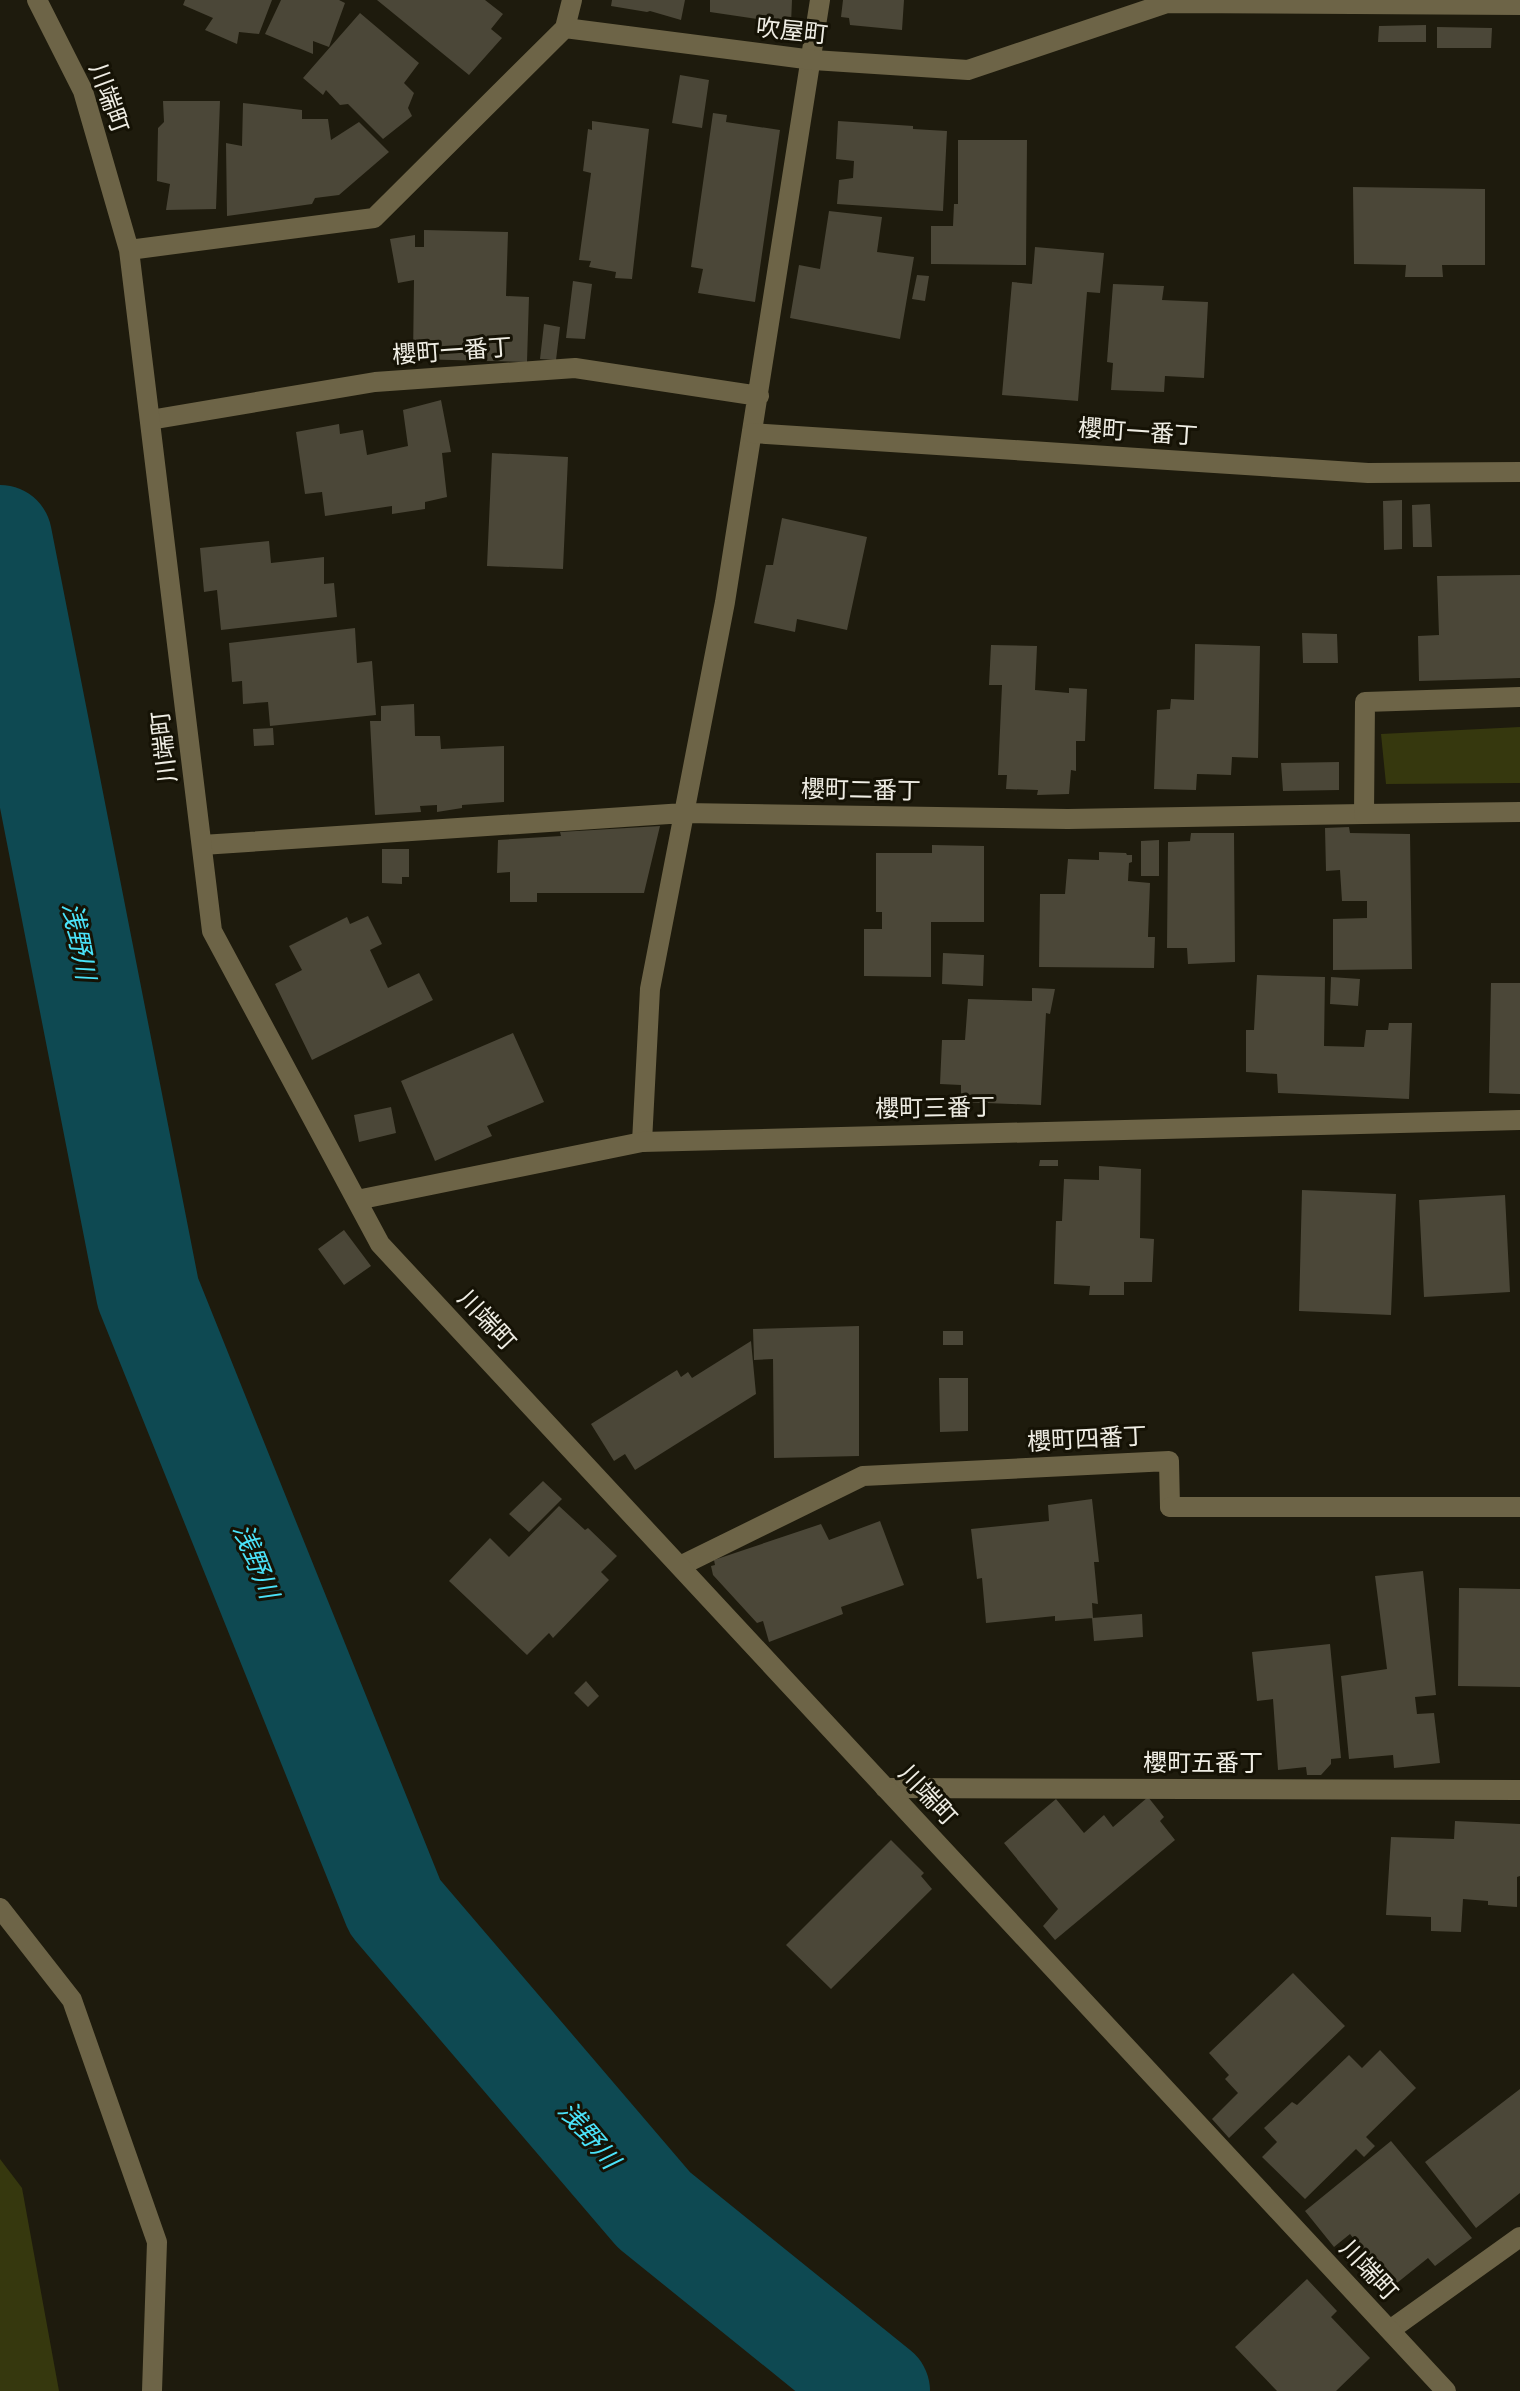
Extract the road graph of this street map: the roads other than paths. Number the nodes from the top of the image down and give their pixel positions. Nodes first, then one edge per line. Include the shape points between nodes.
1 (37, 0) edge
2 (572, 0) edge
3 (820, 0) edge
4 (1520, 5) edge
5 (565, 28) junction
6 (813, 60) junction
7 (129, 250) junction
8 (759, 396) junction
9 (150, 420) junction
10 (752, 433) junction
11 (1520, 472) edge
12 (1520, 697) edge
13 (1520, 812) edge
14 (684, 813) junction
15 (1364, 814) junction
16 (202, 845) junction
17 (1520, 1120) edge
18 (642, 1142) junction
19 (357, 1200) junction
20 (1520, 1507) edge
21 (680, 1566) junction
22 (885, 1788) junction
23 (1520, 1790) edge
24 (0, 1908) edge
25 (1520, 2237) edge
26 (1390, 2330) junction
27 (152, 2391) edge
28 (1446, 2391) edge

1 - 7 street, 川端町 via 83,91
2 - 5 street
3 - 6 street
4 - 6 street, 吹屋町 via 1167,3 968,70
5 - 6 street, 吹屋町
5 - 7 street via 374,218
6 - 8 street
7 - 9 street, 川端町
8 - 9 street, 櫻町一番丁 via 575,368 375,382
8 - 10 street
9 - 16 street, 川端町
10 - 11 street, 櫻町一番丁 via 1368,473
10 - 14 street
12 - 15 street via 1365,702
13 - 15 street, 櫻町二番丁
14 - 15 street, 櫻町二番丁 via 1068,819
14 - 16 street, 櫻町二番丁
14 - 18 street via 650,989
16 - 19 street, 川端町 via 212,931
17 - 18 street, 櫻町三番丁
18 - 19 street, 櫻町三番丁
19 - 21 street, 川端町 via 380,1244
20 - 21 street, 櫻町四番丁 via 1170,1507 1169,1461 863,1476
21 - 22 street, 川端町
22 - 23 street, 櫻町五番丁
22 - 26 street, 川端町
24 - 27 street via 72,2000 157,2242
25 - 26 street
26 - 28 street, 川端町

